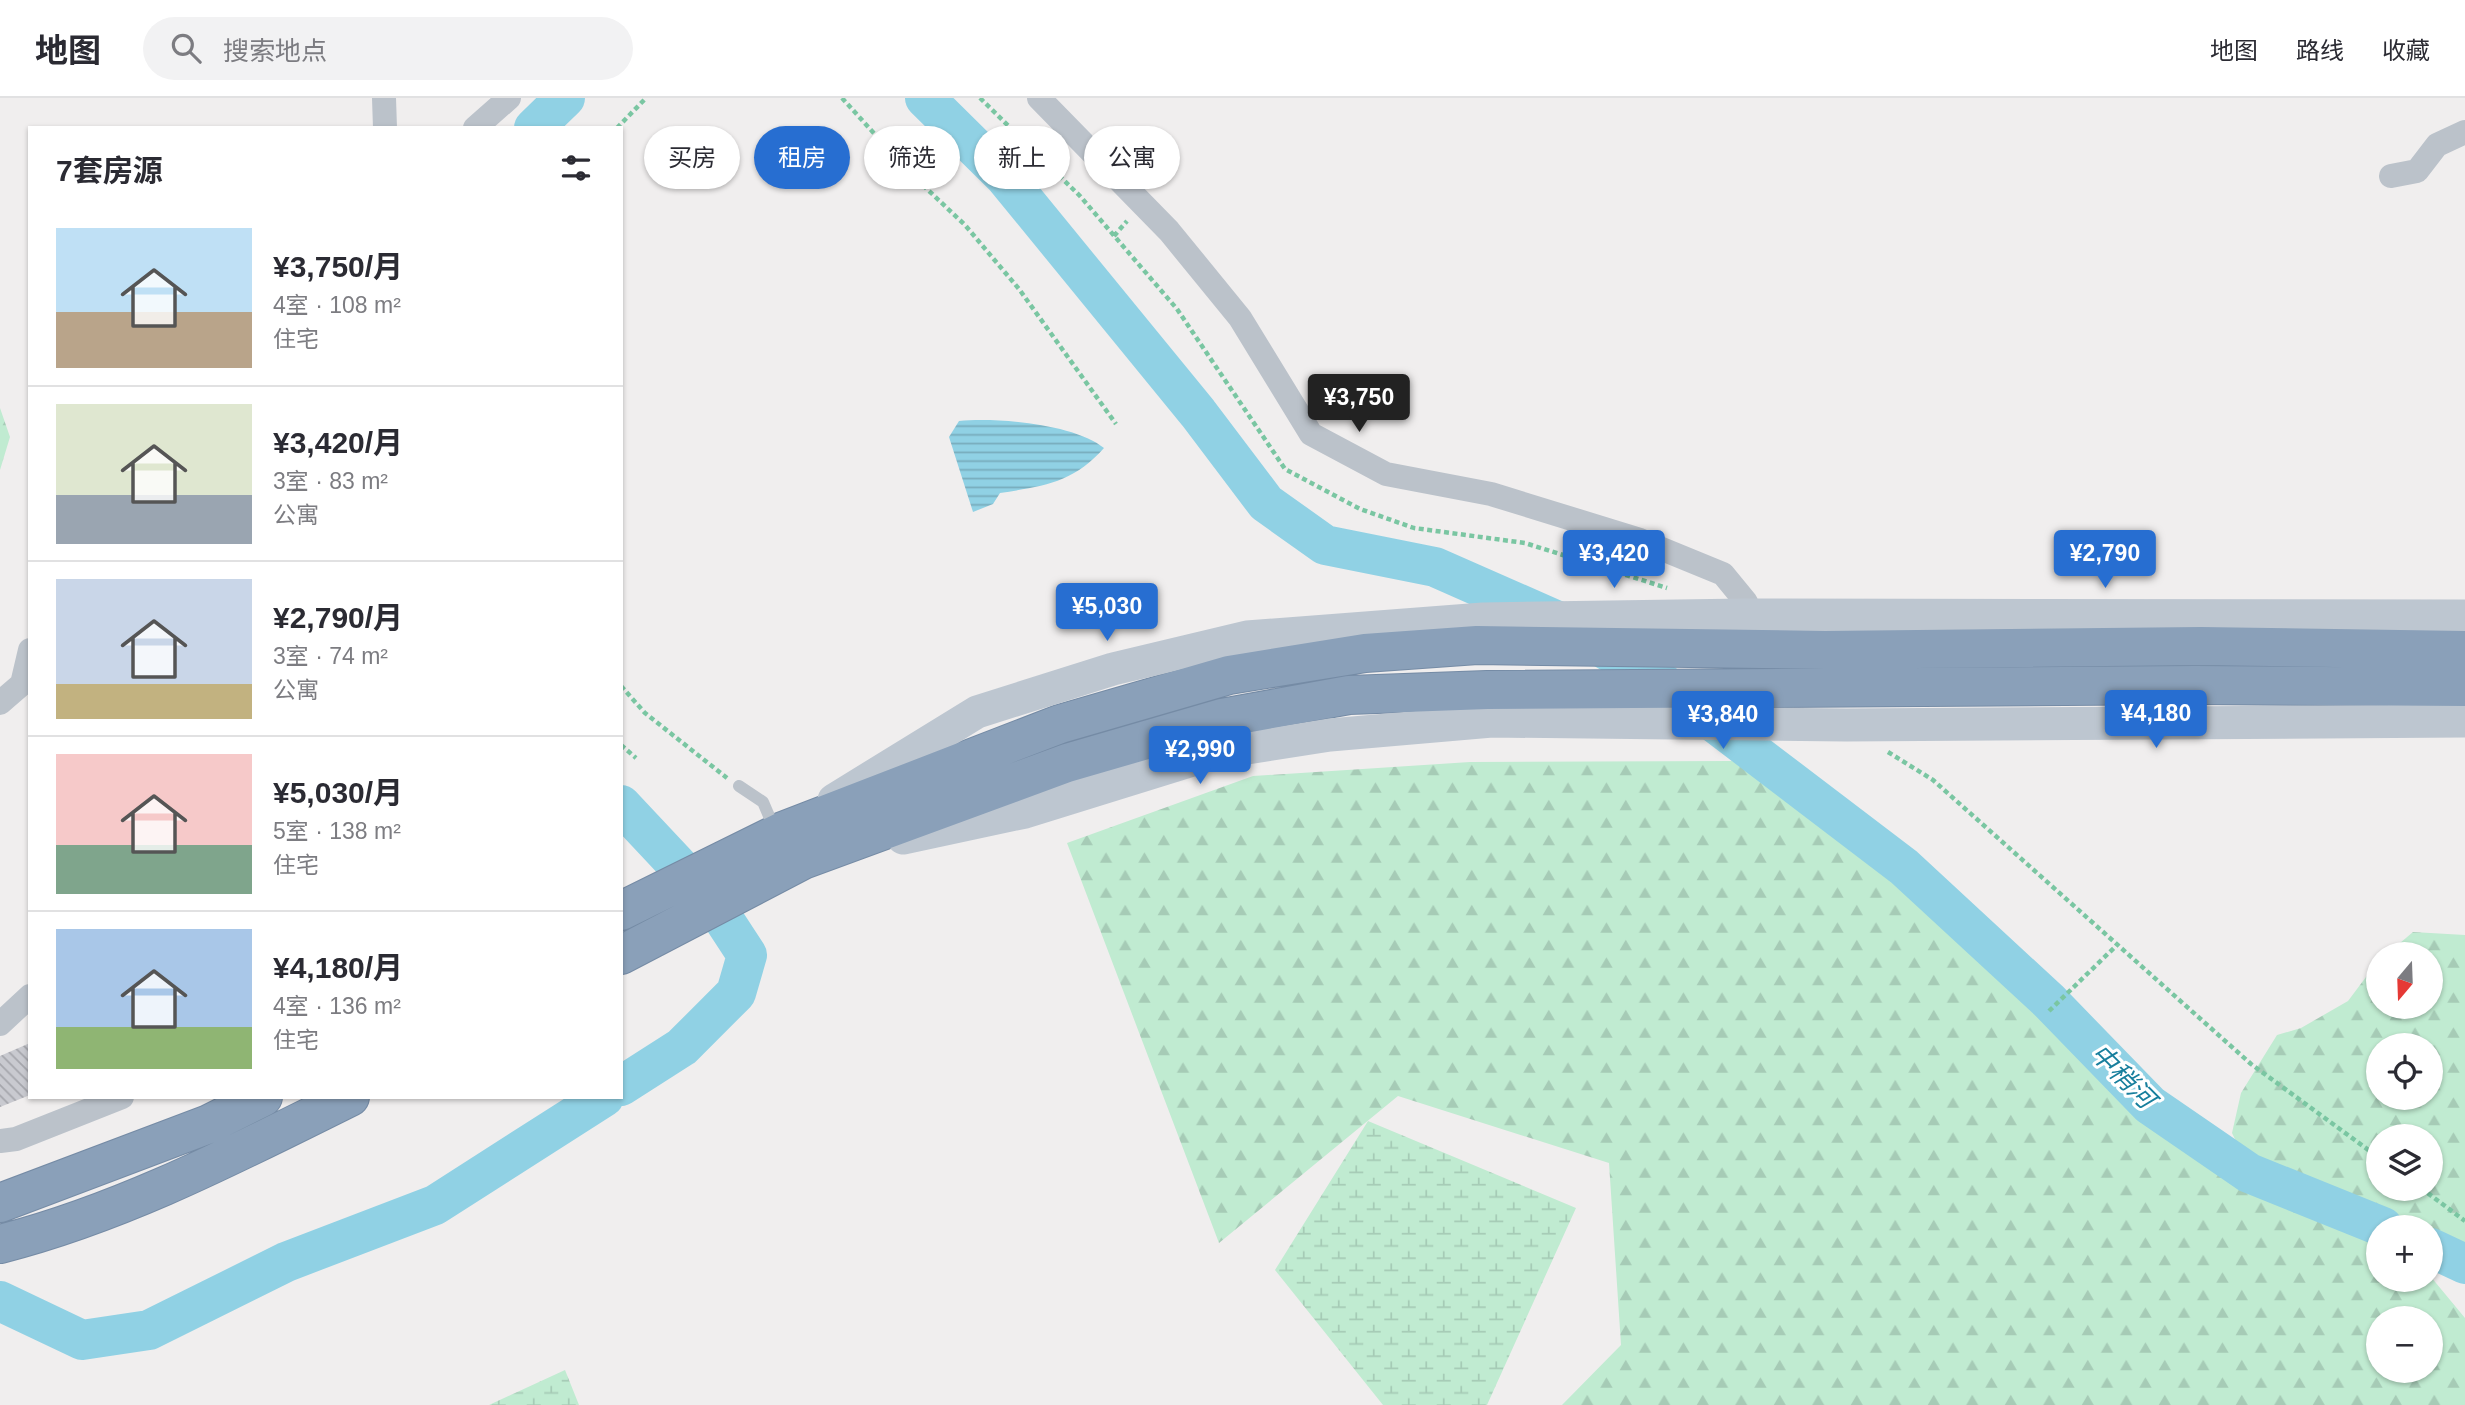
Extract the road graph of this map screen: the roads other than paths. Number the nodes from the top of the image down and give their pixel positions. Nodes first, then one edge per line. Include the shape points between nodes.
1 (384, 98) edge
2 (509, 98) edge
3 (1039, 98) edge
4 (385, 126) edge
5 (477, 126) edge
6 (2465, 132) edge
7 (2391, 176) dead end
8 (1745, 615) junction
9 (2465, 616) edge
10 (1480, 632) junction
11 (2465, 650) edge
12 (26, 681) edge
13 (2465, 687) edge
14 (0, 702) edge
15 (2465, 722) edge
16 (740, 786) road end
17 (788, 842) junction
18 (623, 910) edge
19 (623, 954) edge
20 (28, 998) edge
21 (0, 1024) edge
22 (116, 1099) edge
23 (259, 1099) edge
24 (346, 1099) edge
25 (0, 1141) edge
26 (0, 1203) edge
27 (0, 1244) edge

1 - 4 street
2 - 5 street
3 - 8 street via 1169,231 1240,318 1311,434 1386,474 1491,494 1640,540 1723,574 1746,603
6 - 7 street via 2437,145 2417,171
8 - 9 street
8 - 10 street
10 - 11 highway via 1825,650 2201,646
10 - 17 highway via 1229,675 1060,724
12 - 14 street
13 - 17 highway via 1487,690 1349,695 1222,718
15 - 17 street via 1846,725 1492,721 1330,735 1215,753 1025,811
16 - 17 lane via 763,802
17 - 18 highway
17 - 19 highway
20 - 21 street
22 - 25 street via 16,1139
23 - 26 highway via 209,1124
24 - 27 highway via 216,1163 43,1233

